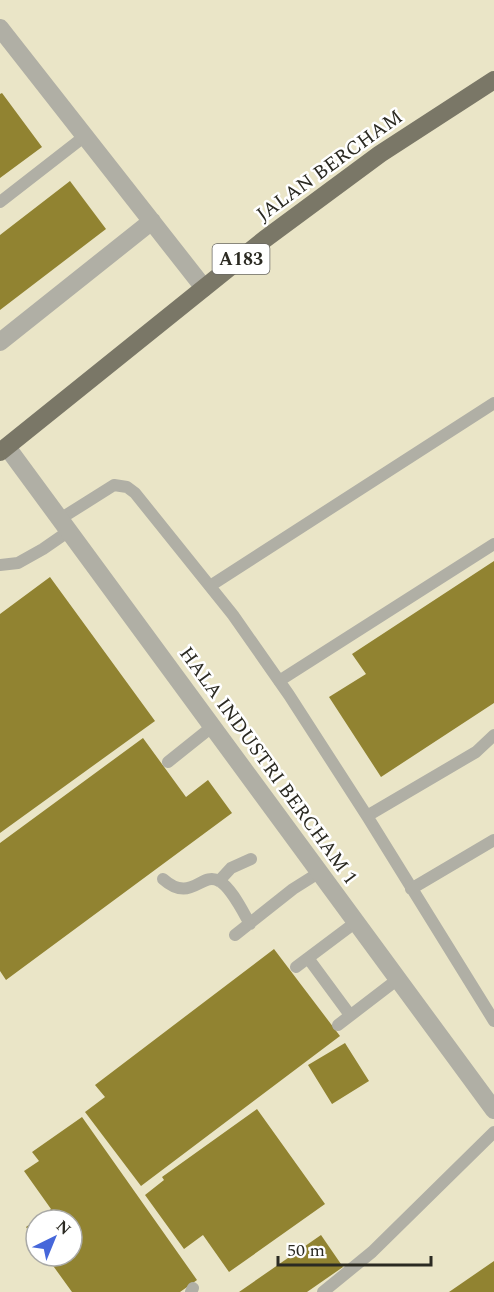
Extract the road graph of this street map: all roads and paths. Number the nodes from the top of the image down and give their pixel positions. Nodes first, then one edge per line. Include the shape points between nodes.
1 (3, 39) edge
2 (494, 80) edge
3 (85, 136) junction
4 (0, 202) edge
5 (152, 222) junction
6 (204, 288) junction
7 (0, 342) edge
8 (494, 403) edge
9 (4, 450) edge
10 (65, 525) junction
11 (494, 544) edge
12 (0, 565) edge
13 (210, 586) junction
14 (279, 681) junction
15 (213, 726) junction
16 (494, 735) edge
17 (168, 762) dead end
18 (367, 816) junction
19 (494, 840) edge
20 (251, 860) dead end
21 (320, 872) junction
22 (163, 879) dead end
23 (219, 881) junction
24 (411, 889) junction
25 (356, 922) junction
26 (250, 924) junction
27 (235, 935) dead end
28 (308, 958) junction
29 (296, 967) dead end
30 (398, 979) junction
31 (350, 1015) junction
32 (494, 1021) edge
33 (338, 1025) dead end
34 (494, 1110) edge
35 (494, 1132) edge
36 (323, 1292) edge

1 - 3 street
2 - 6 main road, JALAN BERCHAM / A183 via 380,154
3 - 4 lane
3 - 5 street
5 - 6 street
5 - 7 street
6 - 9 main road, JALAN BERCHAM / A183
8 - 13 lane
9 - 10 street, HALA INDUSTRI BERCHAM 1
10 - 12 lane via 43,549 18,562
10 - 13 lane via 108,488 127,487
10 - 15 street, HALA INDUSTRI BERCHAM 1
11 - 14 lane
13 - 14 lane
14 - 18 lane
15 - 17 lane
15 - 21 street, HALA INDUSTRI BERCHAM 1
16 - 18 lane via 476,752
18 - 24 lane
19 - 24 lane
20 - 23 lane via 231,868
21 - 25 street, HALA INDUSTRI BERCHAM 1
21 - 26 lane
22 - 23 lane via 170,886 186,890 212,879
23 - 26 lane
24 - 32 lane
25 - 28 lane
25 - 30 street, HALA INDUSTRI BERCHAM 1
26 - 27 lane
28 - 29 lane
28 - 31 lane
30 - 31 lane
30 - 34 street, HALA INDUSTRI BERCHAM 1
31 - 33 lane
35 - 36 lane via 372,1252

